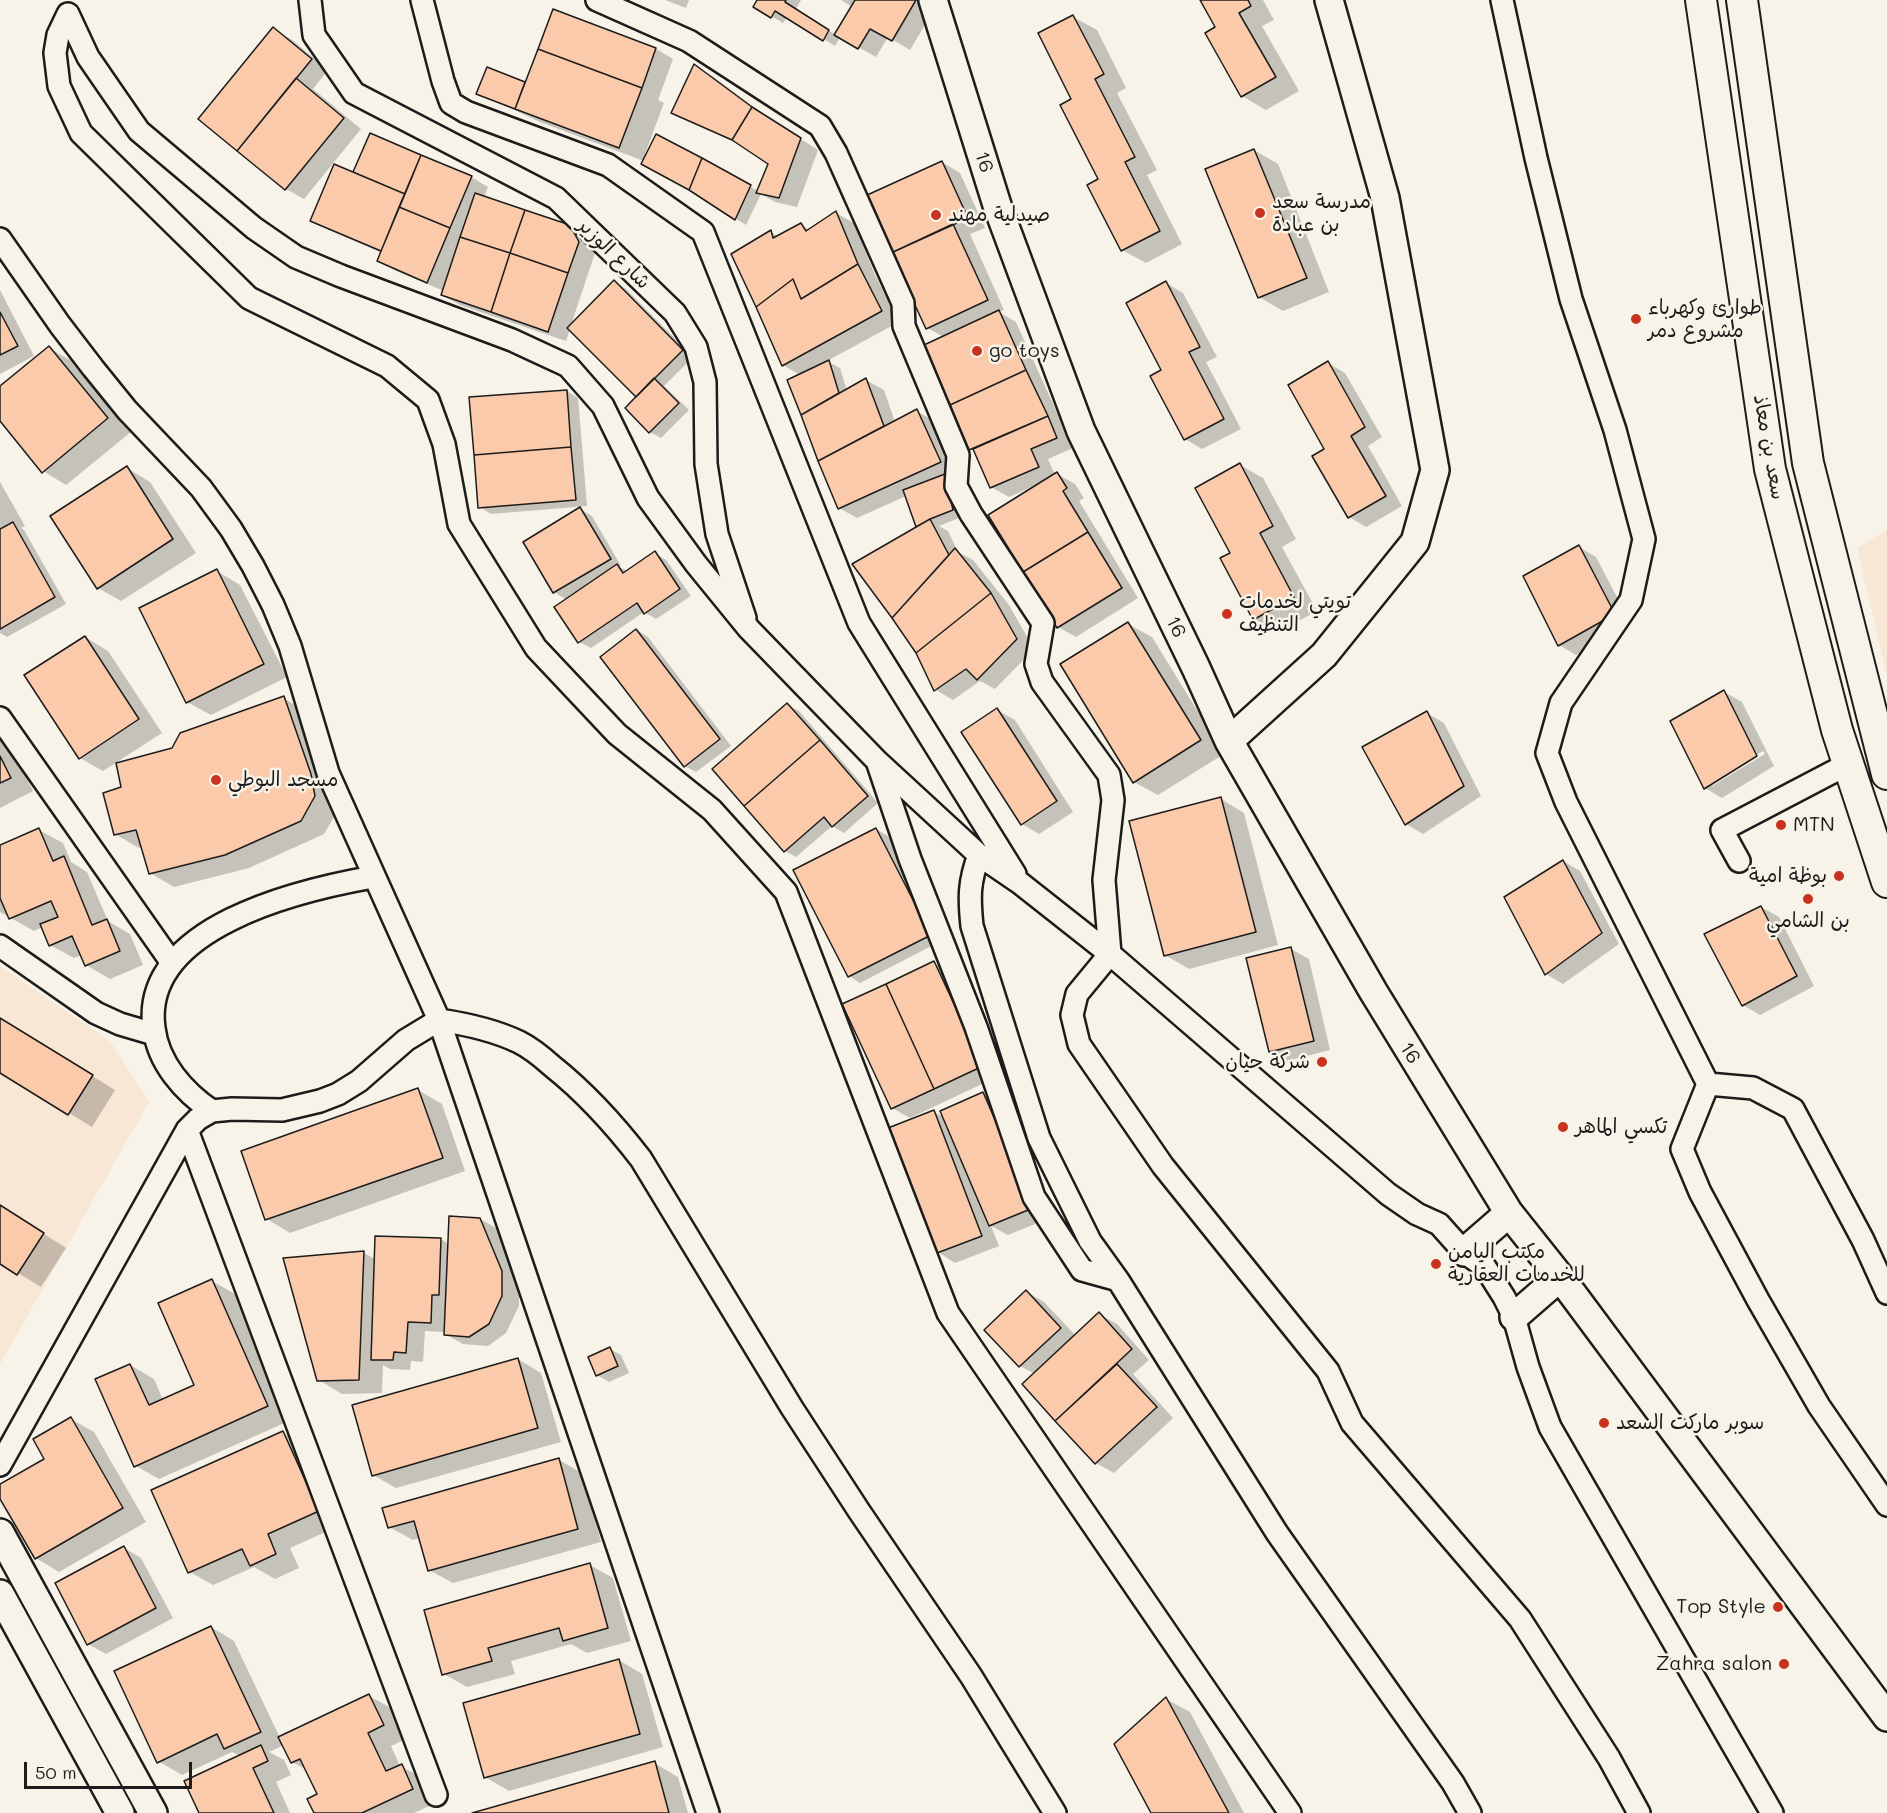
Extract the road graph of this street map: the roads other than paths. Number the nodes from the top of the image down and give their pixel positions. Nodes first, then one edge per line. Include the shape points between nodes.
1 (310, 0) edge
2 (422, 0) edge
3 (597, 0) edge
4 (933, 0) edge
5 (1329, 0) edge
6 (1502, 0) edge
7 (1701, 0) edge
8 (1742, 0) edge
9 (65, 7) edge
10 (0, 239) edge
11 (749, 630) junction
12 (0, 718) edge
13 (1229, 741) junction
14 (877, 761) junction
15 (1848, 764) junction
16 (1887, 774) edge
17 (979, 855) junction
18 (1739, 861) dead end
19 (373, 877) junction
20 (1887, 882) edge
21 (1020, 883) junction
22 (0, 946) edge
23 (1110, 954) junction
24 (172, 963) junction
25 (439, 1020) junction
26 (154, 1034) junction
27 (1708, 1084) junction
28 (212, 1111) junction
29 (187, 1130) junction
30 (1509, 1213) junction
31 (1464, 1252) junction
32 (1560, 1277) junction
33 (1118, 1280) junction
34 (1887, 1293) edge
35 (1514, 1317) junction
36 (0, 1465) edge
37 (1887, 1505) edge
38 (0, 1533) edge
39 (0, 1594) edge
40 (1887, 1717) edge
41 (436, 1795) dead end
42 (120, 1813) edge
43 (153, 1813) edge
44 (708, 1813) edge
45 (1055, 1813) edge
46 (1290, 1813) edge
47 (1470, 1813) edge
48 (1639, 1813) edge
49 (1772, 1813) edge

1 - 11 street, شارع الوزير via 314,35 354,93 556,198 675,313 696,347 705,382 706,464 717,534
2 - 21 street via 451,103 608,165 703,232 859,623
3 - 23 street via 689,41 820,126 836,153 903,303 904,326 958,455 956,486 1043,623 1036,664 1042,682 1109,775 1113,800 1104,880
4 - 13 street, 16 via 997,205 1081,431
5 - 13 street via 1385,198 1435,470 1415,542 1324,655
6 - 27 street via 1571,299 1615,430 1644,539 1631,600 1561,703 1547,753 1566,802
7 - 15 main road, سعد بن معاذ via 1770,469
8 - 16 main road, سعد بن معاذ via 1808,463
9 - 11 street via 88,57 139,131 254,228 296,257 512,340 568,366 603,406 648,498
9 - 46 street via 55,52 59,86 81,134 249,298 387,366 428,400 444,444 459,524 536,648 617,734 712,810 786,892 948,1313
10 - 19 street via 93,368 201,488 254,566 290,646 328,773
11 - 14 street
12 - 24 street
13 - 30 street, 16 via 1373,991
14 - 17 street
14 - 33 street via 910,859 976,1027 1034,1197 1082,1270
15 - 18 street via 1722,831
15 - 20 main road, سعد بن معاذ
17 - 21 street
17 - 33 street via 969,895 972,926 1039,1138 1090,1241
19 - 24 street via 310,891 252,911 201,936
19 - 25 street
21 - 23 street
22 - 26 street via 96,1013
23 - 31 street via 1388,1194 1439,1224
23 - 48 street via 1077,994 1072,1015 1079,1044 1163,1166 1328,1371 1352,1423 1520,1619 1609,1758
24 - 26 street via 154,1003
25 - 28 street via 406,1040 338,1094 282,1110
25 - 44 street
25 - 45 street via 481,1028 520,1043 570,1080 618,1129 661,1190 792,1408 971,1676
26 - 28 street via 177,1080
27 - 34 street via 1753,1088 1793,1109
27 - 37 street via 1682,1149 1700,1192 1819,1406
28 - 29 street
29 - 36 street
29 - 41 street
30 - 31 street
30 - 32 street, 16
31 - 35 street via 1485,1267
32 - 35 street
32 - 40 street, 16
33 - 47 street via 1277,1533 1453,1783
35 - 49 street via 1550,1427
38 - 43 street
39 - 42 street

